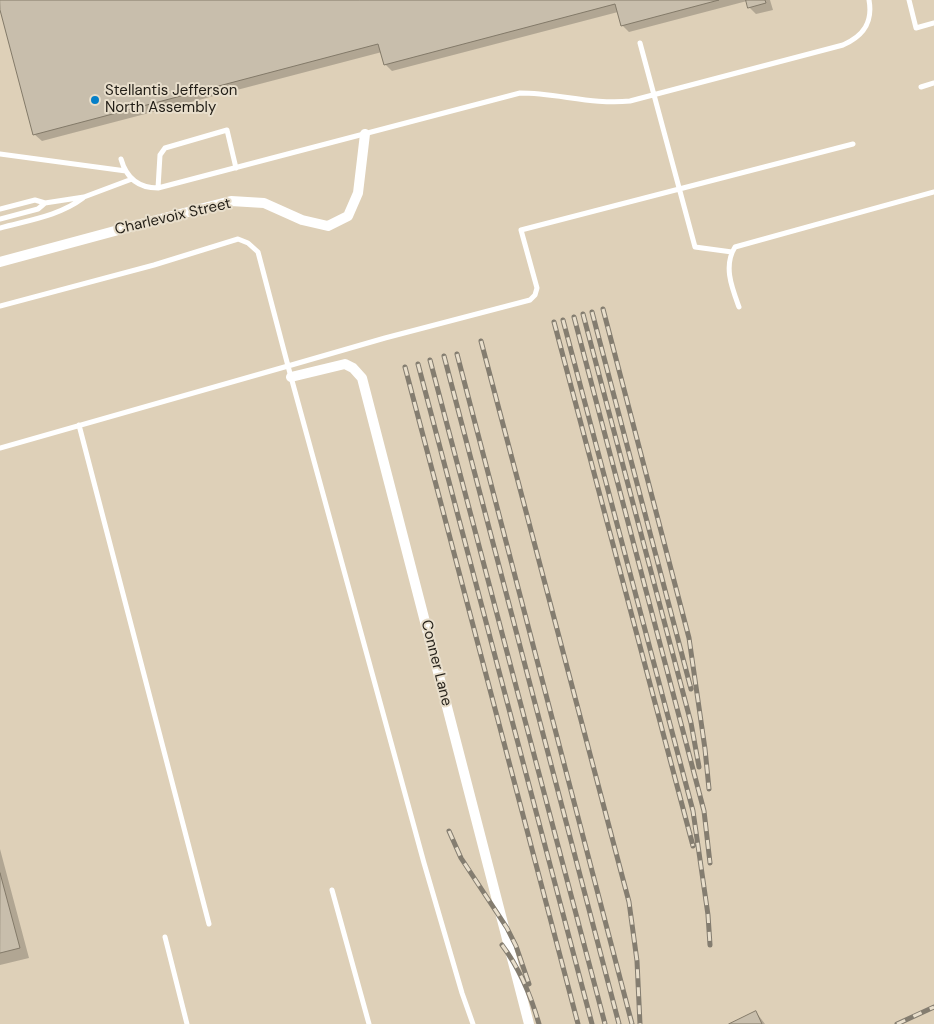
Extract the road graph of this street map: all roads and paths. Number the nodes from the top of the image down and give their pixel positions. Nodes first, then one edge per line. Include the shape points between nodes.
1 (868, 0) edge
2 (909, 0) edge
3 (934, 23) edge
4 (640, 43) dead end
5 (934, 83) edge
6 (921, 87) dead end
7 (365, 134) junction
8 (852, 144) dead end
9 (0, 154) edge
10 (121, 158) dead end
11 (236, 168) junction
12 (126, 171) junction
13 (132, 179) junction
14 (158, 188) junction
15 (679, 189) junction
16 (934, 192) edge
17 (84, 197) junction
18 (45, 203) junction
19 (0, 209) edge
20 (0, 219) edge
21 (0, 228) edge
22 (732, 252) junction
23 (0, 262) edge
24 (0, 306) edge
25 (739, 307) dead end
26 (288, 366) junction
27 (290, 376) junction
28 (79, 425) junction
29 (0, 448) edge
30 (332, 890) dead end
31 (209, 924) dead end
32 (165, 937) dead end
33 (187, 1024) edge
34 (368, 1024) edge
35 (473, 1024) edge
36 (529, 1024) edge

1 - 7 lane via 867,27 853,40 661,94 614,103 520,93
2 - 3 lane via 916,28
4 - 15 lane
5 - 6 lane
7 - 11 lane
7 - 23 street, Charlevoix Street via 358,193 348,216 328,226 302,220 264,203 231,201
8 - 15 lane
9 - 12 lane
10 - 12 lane
11 - 14 lane
11 - 14 lane via 227,130 164,148 160,155
12 - 13 lane
13 - 14 lane via 146,187
13 - 17 lane
15 - 22 lane via 695,247
15 - 26 lane via 521,230 536,288 530,300
16 - 22 lane via 735,247
17 - 18 lane
17 - 21 lane via 62,211
18 - 19 lane via 35,200
18 - 20 lane via 38,209
22 - 25 lane via 728,268
24 - 26 lane via 238,239 258,252
26 - 27 lane
26 - 28 lane
27 - 35 lane via 424,863
27 - 36 street, Conner Lane via 345,364 362,378
28 - 29 lane
28 - 31 lane
30 - 34 lane
32 - 33 lane

